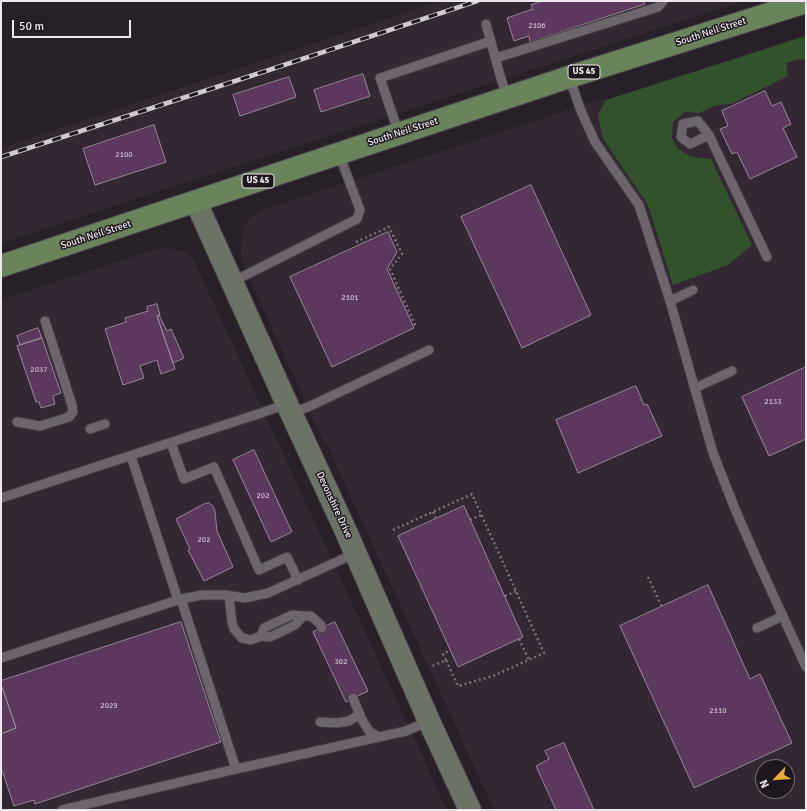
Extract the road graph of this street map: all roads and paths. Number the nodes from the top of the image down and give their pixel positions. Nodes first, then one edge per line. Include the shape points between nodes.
1 (663, 1) edge
2 (800, 2) edge
3 (486, 24) dead end
4 (491, 41) junction
5 (496, 58) junction
6 (569, 77) junction
7 (507, 98) junction
8 (399, 134) junction
9 (709, 135) dead end
10 (339, 154) junction
11 (196, 202) junction
12 (356, 242) dead end
13 (767, 257) dead end
14 (3, 263) edge
15 (232, 282) junction
16 (693, 290) dead end
17 (670, 301) junction
18 (45, 321) dead end
19 (416, 327) dead end
20 (429, 350) dead end
21 (732, 372) dead end
22 (695, 388) junction
23 (289, 408) junction
24 (18, 422) dead end
25 (105, 424) dead end
26 (90, 429) dead end
27 (171, 443) junction
28 (131, 456) junction
29 (1, 498) edge
30 (433, 512) junction
31 (481, 515) junction
32 (436, 519) dead end
33 (470, 520) dead end
34 (393, 530) dead end
35 (356, 553) junction
36 (648, 577) dead end
37 (298, 580) junction
38 (516, 591) junction
39 (229, 596) junction
40 (505, 596) dead end
41 (179, 599) junction
42 (662, 607) dead end
43 (782, 616) junction
44 (322, 628) dead end
45 (757, 628) dead end
46 (519, 639) dead end
47 (450, 650) dead end
48 (1, 658) edge
49 (446, 660) junction
50 (529, 660) junction
51 (430, 667) dead end
52 (806, 667) edge
53 (354, 698) dead end
54 (360, 714) junction
55 (429, 721) junction
56 (320, 722) dead end
57 (379, 737) junction
58 (236, 769) junction
59 (62, 810) edge
60 (470, 810) edge

1 - 5 lane via 658,7
2 - 6 main road, South Neil Street / US 45
3 - 4 lane
4 - 5 lane
4 - 8 lane via 380,78
5 - 7 lane
6 - 7 main road, South Neil Street / US 45
6 - 17 lane via 595,142 639,205
7 - 8 main road, South Neil Street / US 45
8 - 10 main road, South Neil Street / US 45
9 - 13 lane
10 - 11 main road, South Neil Street / US 45
10 - 15 lane via 360,210 357,219
11 - 14 main road, South Neil Street / US 45
11 - 15 street, Devonshire Drive
12 - 19 path via 389,227 402,254 390,269
15 - 23 street, Devonshire Drive
16 - 17 lane
17 - 22 lane
18 - 24 lane via 73,412 69,417 40,426
20 - 23 lane via 308,407
21 - 22 lane
22 - 43 lane via 713,453 732,503
23 - 27 lane via 261,413
23 - 35 street, Devonshire Drive
25 - 26 lane
27 - 28 lane
27 - 37 lane via 184,479 214,467 259,570 287,557
28 - 29 lane
28 - 41 lane
30 - 31 path via 472,494
30 - 32 path
30 - 34 path
31 - 33 path
31 - 38 path
35 - 37 lane
35 - 55 street, Devonshire Drive
36 - 42 path
37 - 39 lane via 253,597
38 - 40 path
38 - 50 path via 544,653
39 - 41 lane via 202,595
39 - 44 lane via 234,629 242,638 251,640 260,636 270,637 295,625 303,616 312,616
41 - 48 lane
41 - 58 lane
43 - 45 lane
43 - 52 lane
46 - 50 path
47 - 49 path via 443,654
49 - 50 path via 458,686 493,676
49 - 51 path
53 - 54 lane
54 - 56 lane via 349,721
54 - 57 lane via 369,731
55 - 57 lane via 406,731
55 - 60 street, Devonshire Drive
57 - 58 lane
58 - 59 lane

